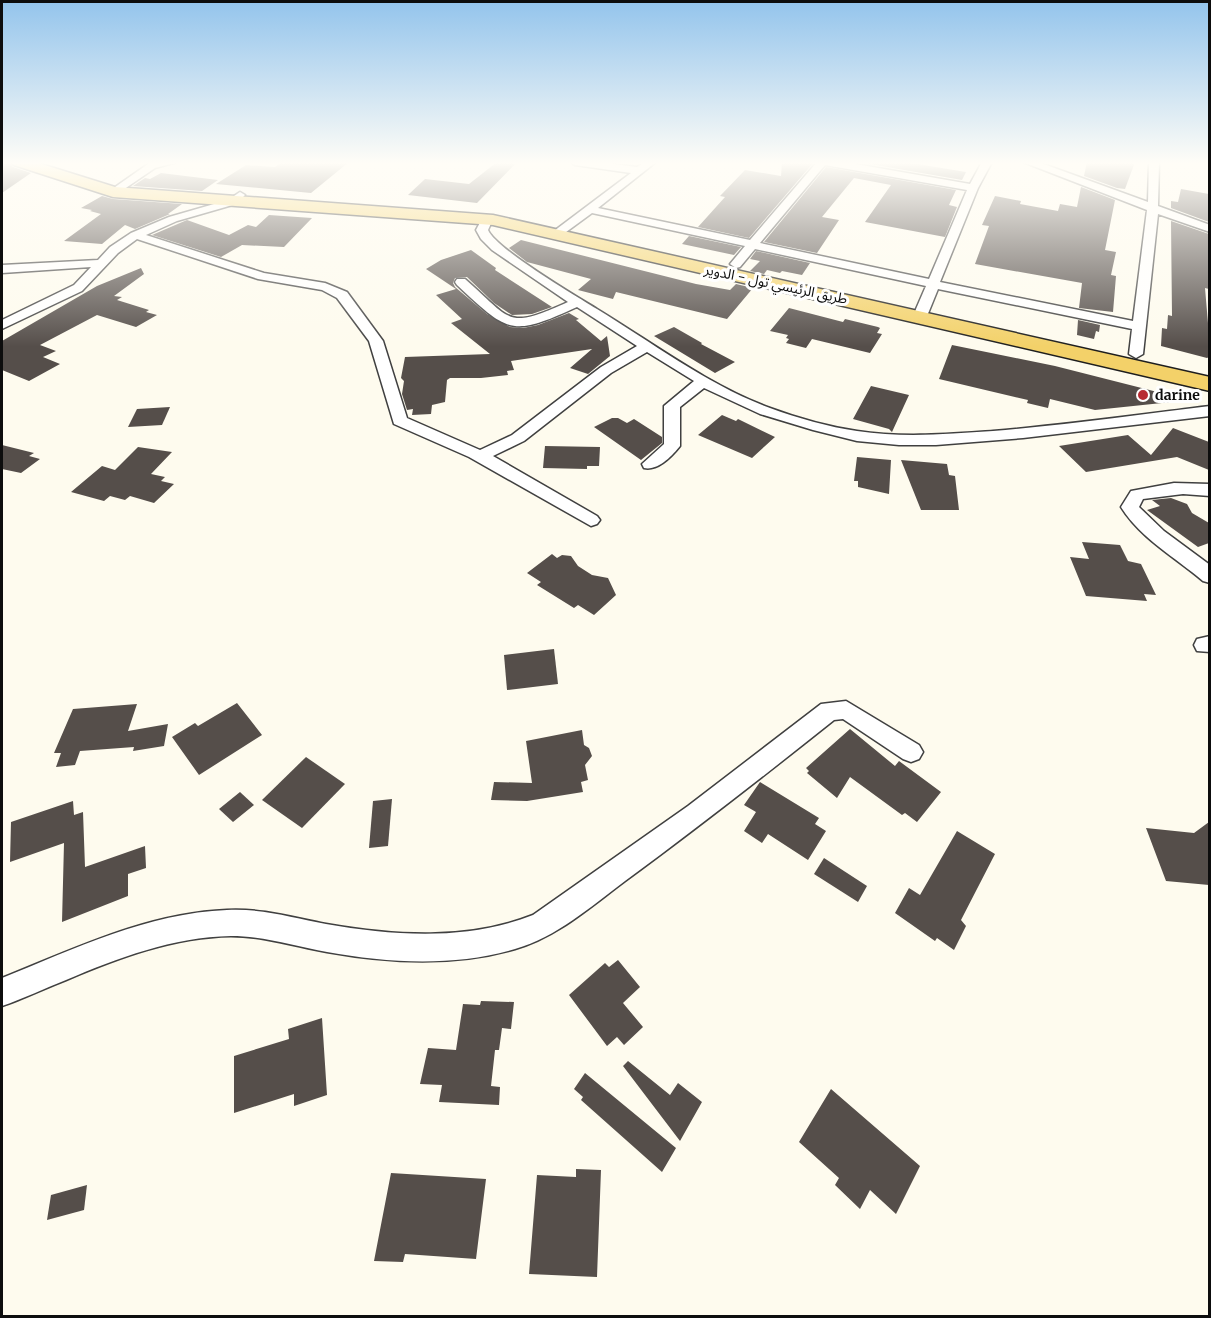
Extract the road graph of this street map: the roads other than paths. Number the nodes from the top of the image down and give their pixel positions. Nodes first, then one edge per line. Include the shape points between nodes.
1 (161, 224) edge
2 (485, 224) edge
3 (521, 224) edge
4 (541, 224) edge
5 (570, 224) edge
6 (655, 224) edge
7 (770, 224) edge
8 (958, 224) edge
9 (1151, 224) edge
10 (1194, 224) edge
11 (563, 229) junction
12 (1209, 229) edge
13 (135, 235) junction
14 (752, 245) junction
15 (103, 263) junction
16 (736, 264) junction
17 (2, 269) edge
18 (461, 282) dead end
19 (933, 284) junction
20 (579, 302) junction
21 (921, 312) junction
22 (2, 325) edge
23 (1139, 326) junction
24 (647, 346) junction
25 (1136, 354) junction
26 (1209, 371) edge
27 (703, 381) junction
28 (1209, 384) edge
29 (1209, 411) edge
30 (482, 455) junction
31 (650, 464) dead end
32 (1209, 490) edge
33 (591, 520) dead end
34 (1209, 576) edge
35 (911, 752) dead end
36 (2, 992) edge

1 - 13 street
2 - 20 street via 485,237
3 - 11 main road, طريق الرئيسي تول - الدوير
4 - 11 main road, طريق الرئيسي تول - الدوير
5 - 11 street
6 - 14 street
7 - 14 street
8 - 19 street
9 - 23 street
10 - 12 street
11 - 16 main road, طريق الرئيسي تول - الدوير
11 - 21 main road, طريق الرئيسي تول - الدوير
13 - 15 street
13 - 30 street via 262,276 325,287 342,295 376,341 400,421
14 - 16 street
14 - 19 street
15 - 17 street
15 - 22 street via 78,288
16 - 21 main road, طريق الرئيسي تول - الدوير
18 - 20 street via 512,323 529,323
19 - 21 street
19 - 23 street
20 - 24 street
21 - 25 main road, طريق الرئيسي تول - الدوير
21 - 28 main road, طريق الرئيسي تول - الدوير
23 - 25 street
24 - 27 street
24 - 30 street via 606,370 518,438
25 - 26 main road, طريق الرئيسي تول - الدوير
27 - 29 street via 790,419 857,436 899,440 979,437
27 - 31 street via 672,406 672,446
30 - 33 street
32 - 34 street via 1158,490 1137,495 1130,507 1138,520
35 - 36 street via 846,710 829,711 697,814 542,925 518,936 480,945 398,946 251,925 212,925 130,940

